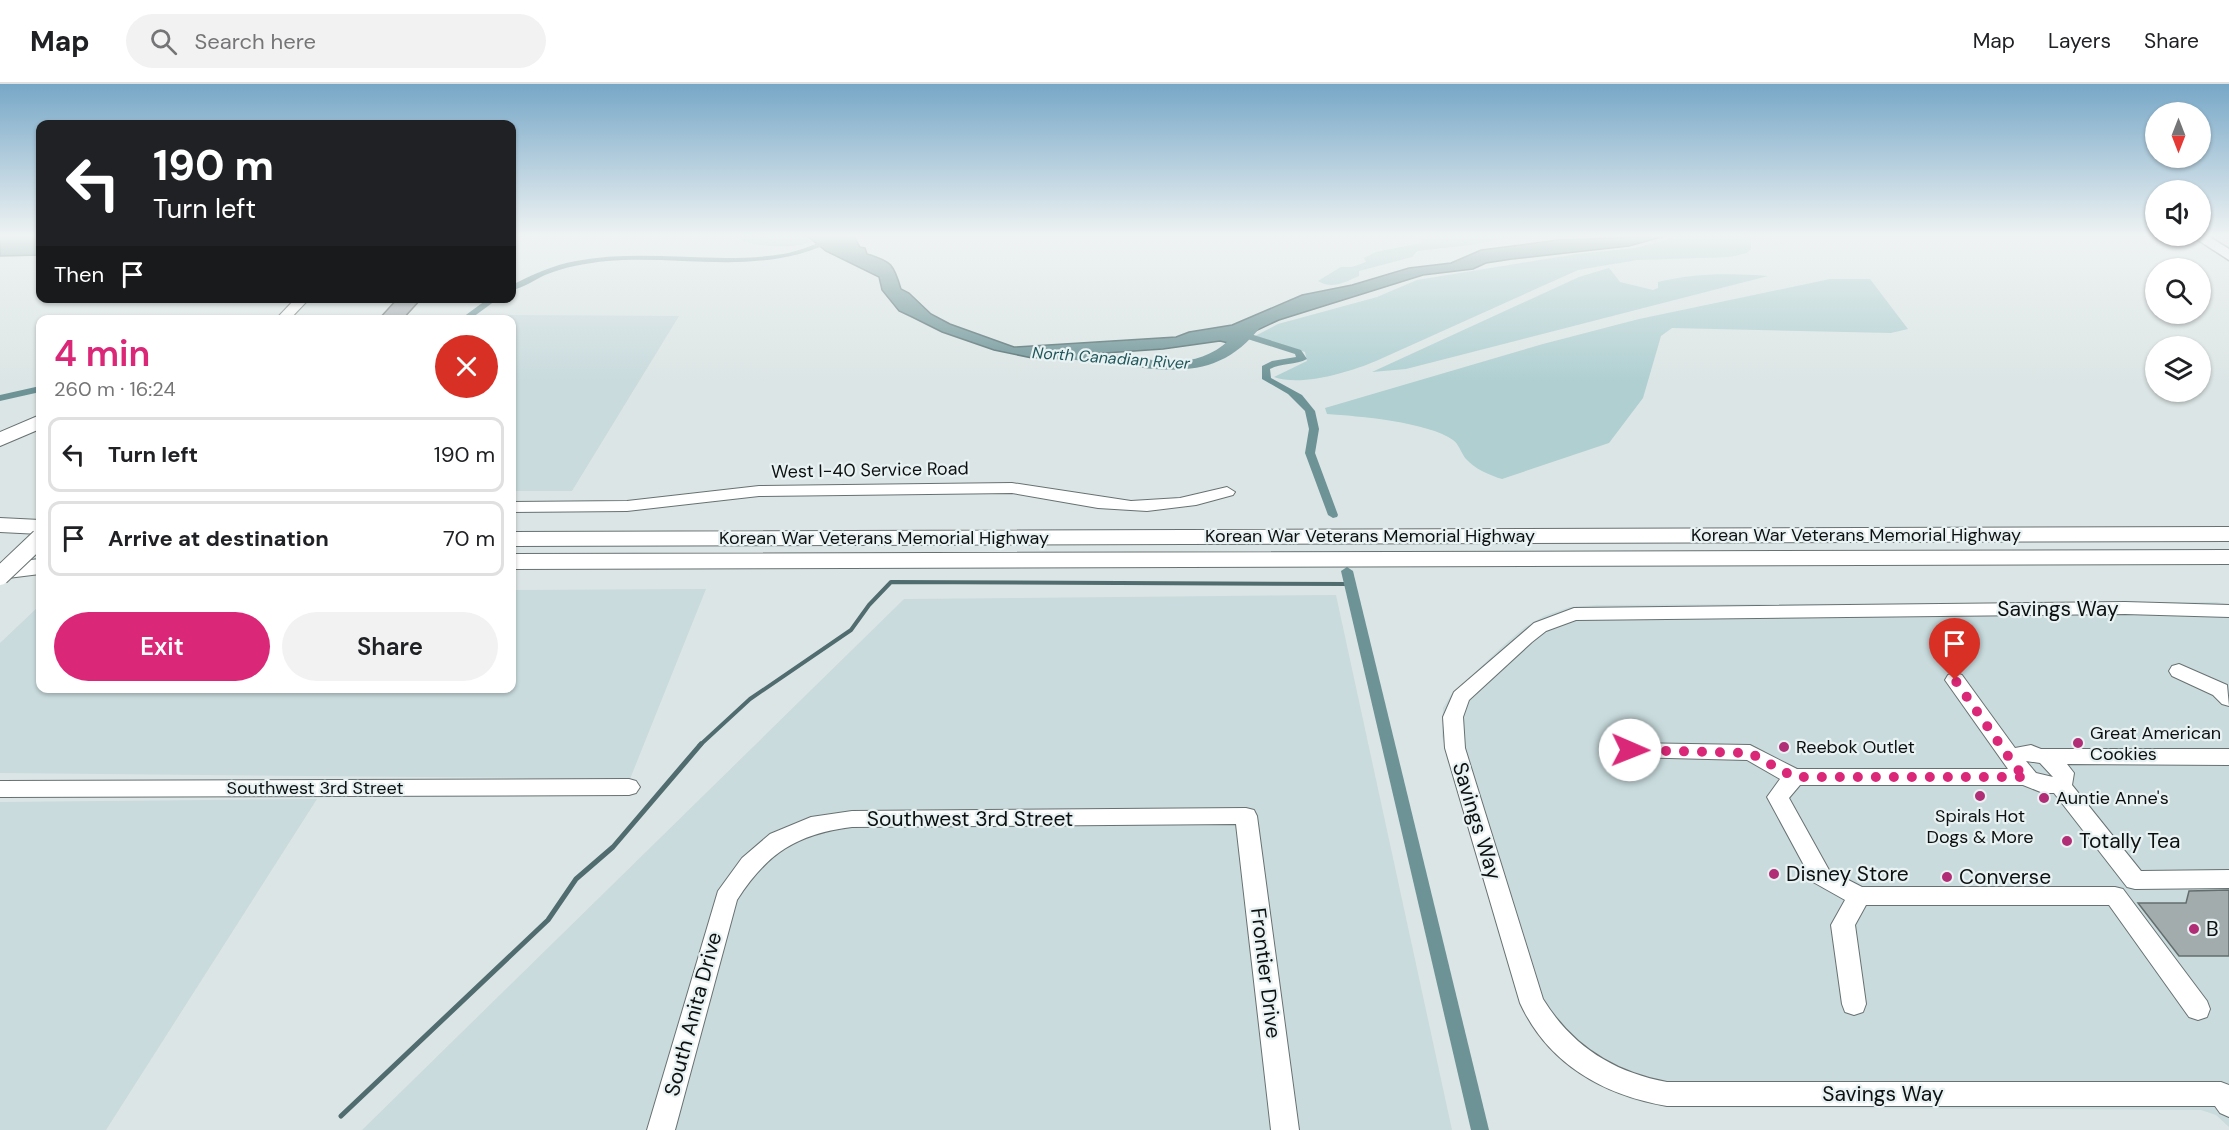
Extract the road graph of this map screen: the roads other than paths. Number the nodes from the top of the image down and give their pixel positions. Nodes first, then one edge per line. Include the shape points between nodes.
1 (299, 303) edge
2 (286, 315) edge
3 (36, 418) edge
4 (36, 423) edge
5 (0, 434) edge
6 (0, 440) edge
7 (1227, 492) dead end
8 (516, 507) edge
9 (2229, 523) edge
10 (0, 525) edge
11 (36, 527) edge
12 (2100, 534) junction
13 (2229, 534) edge
14 (36, 538) edge
15 (516, 539) edge
16 (0, 540) edge
17 (36, 542) edge
18 (2112, 557) junction
19 (2229, 557) edge
20 (516, 562) edge
21 (0, 564) edge
22 (36, 565) edge
23 (2229, 565) edge
24 (36, 566) edge
25 (0, 571) edge
26 (0, 576) edge
27 (2229, 611) edge
28 (2179, 671) dead end
29 (1955, 680) dead end
30 (2229, 699) edge
31 (1630, 750) dead end
32 (2042, 756) junction
33 (2229, 757) edge
34 (2021, 770) junction
35 (1794, 777) junction
36 (2059, 784) junction
37 (629, 787) dead end
38 (0, 789) edge
39 (1246, 816) joint
40 (2229, 879) edge
41 (2135, 880) junction
42 (1859, 896) junction
43 (2115, 896) junction
44 (726, 898) joint
45 (1854, 1004) dead end
46 (2198, 1009) dead end
47 (2229, 1104) edge
48 (661, 1130) edge
49 (1285, 1130) edge

1 - 2 street
3 - 5 highway
4 - 6 highway
7 - 8 street, West I-40 Service Road via 1202,501 1168,505 1099,503 1012,488 759,491 627,506
9 - 12 highway
10 - 11 highway
12 - 13 highway, Korean War Veterans Memorial Highway
12 - 15 highway, Korean War Veterans Memorial Highway
14 - 16 highway
17 - 26 street, bridge
18 - 19 highway, Korean War Veterans Memorial Highway
18 - 20 highway, Korean War Veterans Memorial Highway
18 - 23 highway
21 - 22 highway
24 - 25 highway
27 - 47 street, Savings Way via 2125,608 1574,614 1540,627 1471,687 1456,707 1452,727 1532,1003 1564,1048 1581,1062 1621,1083 1667,1094 2222,1094
28 - 30 street via 2220,690
29 - 34 street
31 - 35 street via 1750,753
32 - 33 street
32 - 34 street via 2018,755
32 - 36 street via 2064,773
34 - 35 street
34 - 36 street via 2045,785
35 - 42 street via 1778,797 1821,876
36 - 41 street
37 - 38 street, Southwest 3rd Street
39 - 44 street, Southwest 3rd Street via 832,821 800,829 760,852 747,864
39 - 49 street, Frontier Drive
40 - 41 street
41 - 43 street
42 - 43 street
42 - 45 street via 1843,925
43 - 46 street
44 - 48 street, South Anita Drive

